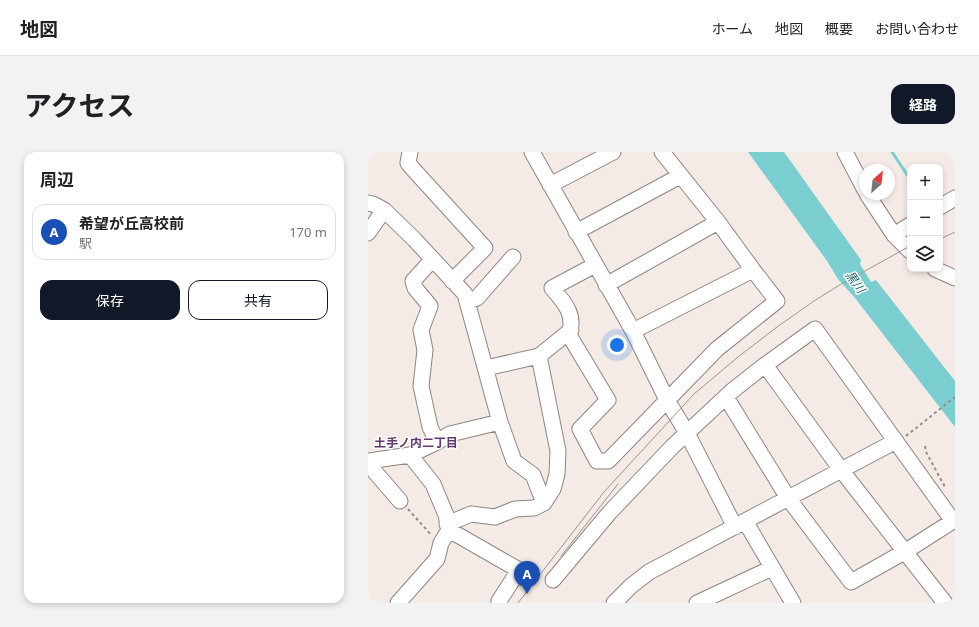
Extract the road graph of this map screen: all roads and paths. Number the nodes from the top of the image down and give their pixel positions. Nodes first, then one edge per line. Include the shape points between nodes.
1 (410, 152) edge
2 (532, 152) edge
3 (613, 152) edge
4 (662, 152) edge
5 (845, 152) edge
6 (680, 176) junction
7 (859, 179) edge
8 (550, 185) junction
9 (955, 198) edge
10 (871, 200) edge
11 (368, 203) edge
12 (943, 205) edge
13 (384, 210) junction
14 (718, 222) junction
15 (907, 227) edge
16 (576, 232) junction
17 (368, 233) edge
18 (894, 235) junction
19 (907, 247) edge
20 (513, 258) dead end
21 (432, 260) junction
22 (595, 265) junction
23 (753, 270) junction
24 (942, 272) edge
25 (955, 278) edge
26 (452, 281) junction
27 (606, 285) junction
28 (467, 301) junction
29 (571, 330) junction
30 (632, 332) junction
31 (538, 356) junction
32 (765, 365) junction
33 (486, 368) junction
34 (726, 397) junction
35 (955, 397) edge
36 (667, 400) junction
37 (500, 422) junction
38 (913, 430) dead end
39 (687, 433) junction
40 (896, 441) junction
41 (436, 442) junction
42 (925, 446) dead end
43 (410, 455) junction
44 (370, 461) edge
45 (842, 471) junction
46 (946, 490) dead end
47 (788, 498) junction
48 (400, 501) joint
49 (544, 503) junction
50 (954, 523) edge
51 (740, 524) junction
52 (448, 527) junction
53 (441, 544) junction
54 (906, 551) junction
55 (772, 568) junction
56 (553, 580) dead end
57 (398, 603) edge
58 (500, 603) edge
59 (614, 603) edge
60 (698, 603) edge
61 (793, 603) edge
62 (945, 603) edge

1 - 26 street via 408,163 486,248
2 - 8 street
3 - 8 street
4 - 6 street
5 - 7 street
6 - 14 street
6 - 16 street
8 - 16 street
9 - 12 street
10 - 18 street
11 - 13 street
13 - 17 street
13 - 21 street
14 - 23 street
14 - 27 street
15 - 18 street
16 - 22 street
18 - 19 street
20 - 28 street via 477,298
21 - 26 street
21 - 41 street via 413,281 415,288 430,306 421,330 425,350 421,386
22 - 27 street
22 - 29 street via 552,288 567,305
23 - 30 street
23 - 36 street via 777,301 717,349
24 - 25 street
26 - 28 street via 465,294
27 - 30 street
28 - 33 street
29 - 31 street
29 - 36 street via 569,335 608,400 580,429 597,461 608,461
30 - 36 street
31 - 33 street
31 - 49 street via 558,451 557,474 553,489
32 - 34 street
32 - 40 street via 815,329
32 - 45 street
33 - 37 street
34 - 39 street
34 - 47 street
35 - 38 path
36 - 39 street
37 - 41 street via 450,434
37 - 49 street via 514,461 533,475
39 - 51 street
39 - 56 street via 610,512
40 - 45 street
40 - 50 street
41 - 43 street
42 - 46 path
43 - 44 street
43 - 52 street via 433,484 446,515
44 - 48 street via 375,472
45 - 47 street
45 - 54 street
47 - 51 street
47 - 54 street via 851,582
48 - 53 path
49 - 52 street via 534,508 514,509 495,516 471,514
50 - 54 street
51 - 55 street
51 - 59 street via 649,572
52 - 53 street
52 - 58 street via 519,570
53 - 57 street via 437,560
54 - 62 street
55 - 60 street
55 - 61 street

